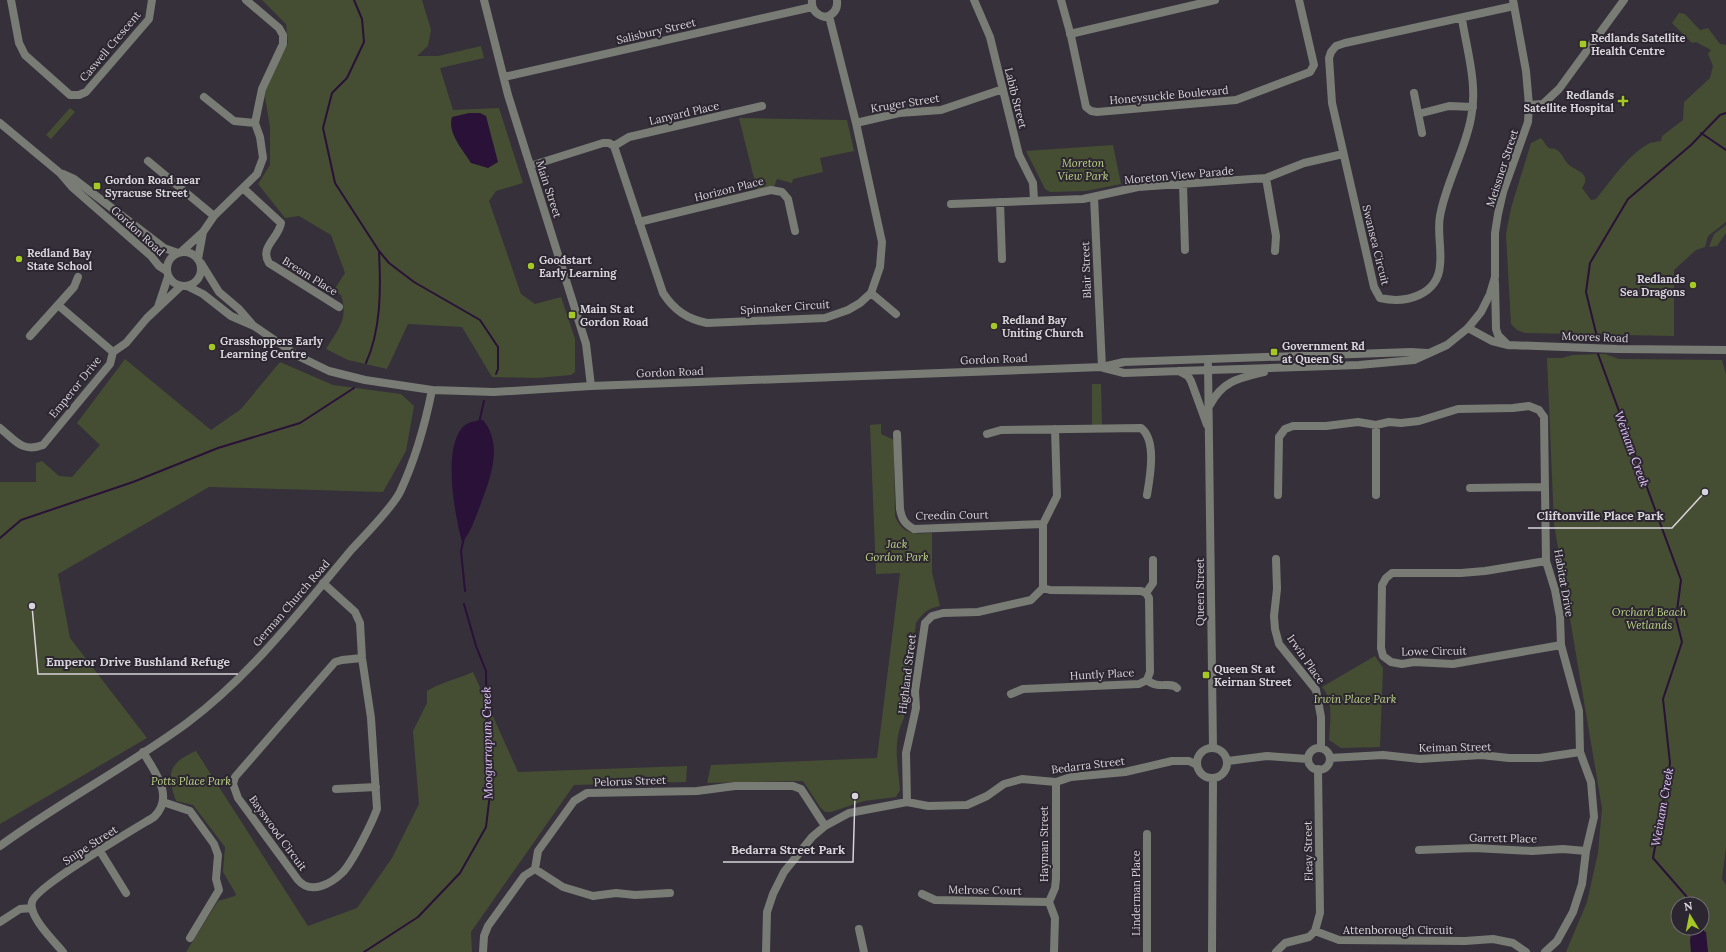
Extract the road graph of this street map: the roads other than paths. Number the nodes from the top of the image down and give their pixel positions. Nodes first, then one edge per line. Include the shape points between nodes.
1 (11, 0) edge
2 (152, 0) edge
3 (246, 0) edge
4 (484, 0) edge
5 (837, 0) edge
6 (974, 0) edge
7 (1061, 0) edge
8 (1215, 0) edge
9 (1299, 0) edge
10 (1624, 0) edge
11 (812, 3) edge
12 (1513, 3) edge
13 (829, 16) junction
14 (1462, 19) junction
15 (1070, 34) junction
16 (504, 77) junction
17 (1003, 89) junction
18 (1414, 93) dead end
19 (204, 98) dead end
20 (1529, 105) junction
21 (762, 106) dead end
22 (1473, 107) junction
23 (1418, 114) junction
24 (0, 123) edge
25 (255, 123) junction
26 (856, 124) junction
27 (1422, 133) dead end
28 (614, 146) junction
29 (1343, 154) junction
30 (148, 161) dead end
31 (530, 166) junction
32 (60, 173) junction
33 (1266, 178) junction
34 (1183, 184) junction
35 (243, 188) junction
36 (1094, 197) junction
37 (1034, 200) junction
38 (1000, 202) junction
39 (951, 204) dead end
40 (214, 216) junction
41 (639, 222) junction
42 (795, 231) dead end
43 (203, 232) junction
44 (1185, 250) dead end
45 (1275, 251) dead end
46 (179, 253) junction
47 (1002, 259) dead end
48 (199, 260) junction
49 (168, 274) junction
50 (1495, 277) junction
51 (78, 278) dead end
52 (184, 286) junction
53 (871, 293) junction
54 (58, 305) junction
55 (158, 307) junction
56 (339, 307) dead end
57 (896, 314) dead end
58 (254, 326) junction
59 (1468, 328) junction
60 (30, 336) dead end
61 (1508, 345) junction
62 (1726, 350) edge
63 (113, 352) junction
64 (1428, 353) junction
65 (1208, 359) junction
66 (1102, 367) junction
67 (1278, 368) junction
68 (1209, 370) junction
69 (1179, 371) junction
70 (591, 386) junction
71 (432, 390) junction
72 (1209, 406) junction
73 (1376, 425) junction
74 (0, 428) edge
75 (1055, 429) junction
76 (897, 434) dead end
77 (987, 434) dead end
78 (1210, 436) junction
79 (1545, 487) junction
80 (1470, 488) dead end
81 (1147, 495) dead end
82 (1278, 495) dead end
83 (1376, 495) dead end
84 (1043, 524) junction
85 (1276, 558) dead end
86 (1153, 560) dead end
87 (1546, 561) junction
88 (323, 583) junction
89 (1043, 588) junction
90 (1146, 593) junction
91 (1561, 645) junction
92 (362, 658) junction
93 (1147, 680) junction
94 (1177, 688) dead end
95 (1011, 694) dead end
96 (1213, 748) junction
97 (1321, 748) junction
98 (143, 752) junction
99 (1580, 752) junction
100 (1330, 758) junction
101 (1308, 759) junction
102 (1228, 761) junction
103 (1197, 765) junction
104 (1318, 769) junction
105 (1213, 779) junction
106 (1056, 782) junction
107 (376, 787) junction
108 (336, 789) dead end
109 (163, 802) junction
110 (907, 802) junction
111 (825, 826) junction
112 (1147, 834) dead end
113 (0, 846) edge
114 (100, 850) junction
115 (1419, 850) dead end
116 (1586, 851) junction
117 (535, 869) junction
118 (126, 893) dead end
119 (670, 893) dead end
120 (922, 894) dead end
121 (1049, 902) junction
122 (32, 908) junction
123 (0, 922) edge
124 (859, 930) dead end
125 (1315, 931) junction
126 (190, 938) dead end
127 (63, 952) edge
128 (483, 952) edge
129 (766, 952) edge
130 (864, 952) edge
131 (1054, 952) edge
132 (1147, 952) edge
133 (1212, 952) edge
134 (1276, 952) edge
135 (1526, 952) edge
136 (1545, 952) edge

1 - 2 street, Caswell Crescent via 19,44 25,55 70,95 79,95 86,92 149,19
3 - 25 street via 279,28 283,35 283,44 262,90
4 - 16 street, Main Street via 498,62
5 - 13 street via 837,9
6 - 17 street, Labib Street via 990,37
7 - 15 street, Honeysuckle Boulevard
8 - 15 street
9 - 15 street, Honeysuckle Boulevard via 1314,65 1310,72 1236,100 1090,111 1086,107
10 - 20 street via 1555,93 1543,104
11 - 13 street via 816,14
11 - 16 street, Salisbury Street
12 - 14 street, Swansea Circuit
12 - 20 street, Meissner Street via 1526,71
13 - 26 street
14 - 22 street, Swansea Circuit via 1472,78
14 - 29 street, Swansea Circuit via 1336,46 1331,52 1328,65 1332,103
16 - 31 street, Main Street
17 - 26 street, Kruger Street via 940,110 899,114
17 - 37 street, Labib Street via 1019,155 1033,183
18 - 23 street
19 - 25 street via 234,121
20 - 50 street, Meissner Street via 1528,122 1503,192 1498,214 1495,233
21 - 28 street, Lanyard Place via 629,137
22 - 23 street via 1449,106
22 - 29 street, Swansea Circuit via 1470,126 1440,216 1440,270 1433,283 1421,295 1393,300 1380,298 1377,294
23 - 27 street
24 - 32 street, Gordon Road
25 - 35 street via 260,137 262,158 257,174
26 - 53 street via 882,242 880,267
28 - 31 street via 603,143
28 - 41 street, Spinnaker Circuit
29 - 33 street, Moreton View Parade via 1304,163
30 - 40 street
31 - 70 street, Main Street via 586,344
32 - 46 street, Gordon Road via 74,179 158,244
32 - 49 street, Gordon Road via 72,187
33 - 34 street, Moreton View Parade
33 - 45 street via 1276,236
34 - 36 street, Moreton View Parade via 1138,187
34 - 44 street
35 - 40 street
35 - 56 street, Bream Place via 281,223 266,249 269,263
36 - 37 street, Moreton View Parade
36 - 66 street, Blair Street
37 - 38 street, Moreton View Parade
38 - 39 street, Moreton View Parade
38 - 47 street
40 - 43 street
41 - 42 street, Horizon Place via 771,190 782,192 788,199
41 - 53 street, Spinnaker Circuit via 663,293 670,304 694,320 707,323 825,318 848,310
43 - 46 street
43 - 48 street
46 - 48 street via 190,253
46 - 49 street via 169,261
48 - 52 street via 199,277 192,285
48 - 58 street, Gordon Road via 219,292
49 - 52 street via 172,281
49 - 55 street
50 - 59 street, Meissner Street via 1486,305
50 - 61 street via 1496,330
51 - 54 street via 74,287
52 - 55 street, Emperor Drive
52 - 58 street, Gordon Road via 208,298 231,316
53 - 57 street
54 - 60 street
54 - 63 street
55 - 63 street, Emperor Drive via 126,343
58 - 71 street, Gordon Road via 298,356 329,371 365,380
59 - 61 street, Moores Road via 1492,341
59 - 64 street, Meissner Street via 1453,340
61 - 62 street, Moores Road
63 - 74 street, Emperor Drive via 110,364 43,445 32,449 23,447
64 - 65 street, Gordon Road
64 - 67 street, Meissner Street via 1414,360
65 - 66 street, Gordon Road via 1124,362
65 - 68 street, Queen Street
66 - 69 street, Gordon Road via 1124,373
66 - 70 street, Gordon Road
67 - 68 street, Gordon Road
67 - 72 street via 1232,382 1221,388
68 - 69 street, Gordon Road
68 - 72 street, Queen Street
69 - 78 street, Queen Street via 1191,381
70 - 71 street, Gordon Road via 494,392
71 - 88 street, German Church Road via 416,454 399,494
72 - 78 street, Queen Street
73 - 79 street, Habitat Drive via 1419,420 1458,409 1529,406 1539,410 1544,417
73 - 82 street, Habitat Drive via 1358,422 1326,426 1293,426 1285,429 1279,437
73 - 83 street
75 - 77 street via 1001,430
75 - 81 street via 1141,428 1147,432 1151,441
75 - 84 street via 1057,496
76 - 84 street, Creedin Court via 900,509 902,519 907,525 914,529
78 - 96 street, Queen Street
79 - 80 street
79 - 87 street, Habitat Drive
84 - 89 street
85 - 97 street, Irwin Place via 1275,629 1279,644 1316,690
86 - 90 street via 1153,583
87 - 91 street, Habitat Drive via 1560,617
87 - 91 street, Lowe Circuit via 1461,573 1392,573 1382,585 1381,648 1384,656 1391,662 1453,664
88 - 92 street, Bayswood Circuit via 358,616
88 - 98 street, German Church Road via 245,672 214,702
89 - 90 street
89 - 110 street, Highland Street via 1031,600 978,612 937,614 925,623 914,691 916,708 906,753
90 - 93 street, Huntly Place via 1149,598 1150,672
91 - 99 street, Habitat Drive via 1579,711
92 - 107 street, Bayswood Circuit via 371,718
92 - 107 street, Bayswood Circuit via 335,662 235,777 233,784 238,798 298,880 303,886 311,888 321,886 344,871 374,820 377,809
93 - 94 street via 1152,684 1171,684
93 - 95 street, Huntly Place via 1139,684 1023,689
96 - 102 street via 1222,751
96 - 103 street via 1199,755
97 - 100 street
97 - 101 street via 1312,750
98 - 109 street via 163,791
98 - 113 street, German Church Road
99 - 100 street, Keiman Street via 1540,758 1480,755 1420,759 1383,755
99 - 116 street, Habitat Drive via 1589,772 1594,805 1594,817
100 - 104 street via 1327,766
101 - 102 street via 1267,756
101 - 104 street via 1310,765
102 - 105 street via 1222,776
103 - 105 street via 1204,777
103 - 106 street, Bedarra Street via 1189,761 1172,761 1125,772 1071,777
104 - 125 street, Fleay Street via 1320,913
105 - 133 street
106 - 110 street, Bedarra Street via 1022,779 1011,781 967,805 928,806
106 - 121 street, Hayman Street via 1056,878
107 - 108 street
109 - 114 street, Snipe Street via 161,810 154,817
109 - 126 street via 190,811 214,844 218,855 216,879 219,890
110 - 111 street, Bedarra Street via 850,813
111 - 117 street, Pelorus Street via 801,789 793,786 735,786 697,791 587,794 574,801 538,851
111 - 129 street, Bedarra Street via 799,852 784,872 773,894 767,912
112 - 132 street, Linderman Place
114 - 118 street
114 - 122 street, Snipe Street via 35,895
115 - 116 street, Garrett Place via 1474,848
116 - 136 street, Habitat Drive via 1582,884 1573,912 1557,941
117 - 119 street via 563,887 594,896 616,893
117 - 128 street via 524,876 488,926 484,936
120 - 121 street, Melrose Court via 935,900
121 - 131 street via 1056,918
122 - 123 street via 20,909
122 - 127 street via 33,916
124 - 130 street
125 - 134 street via 1309,937 1285,943
125 - 135 street, Attenborough Circuit via 1339,940 1492,939 1513,943

